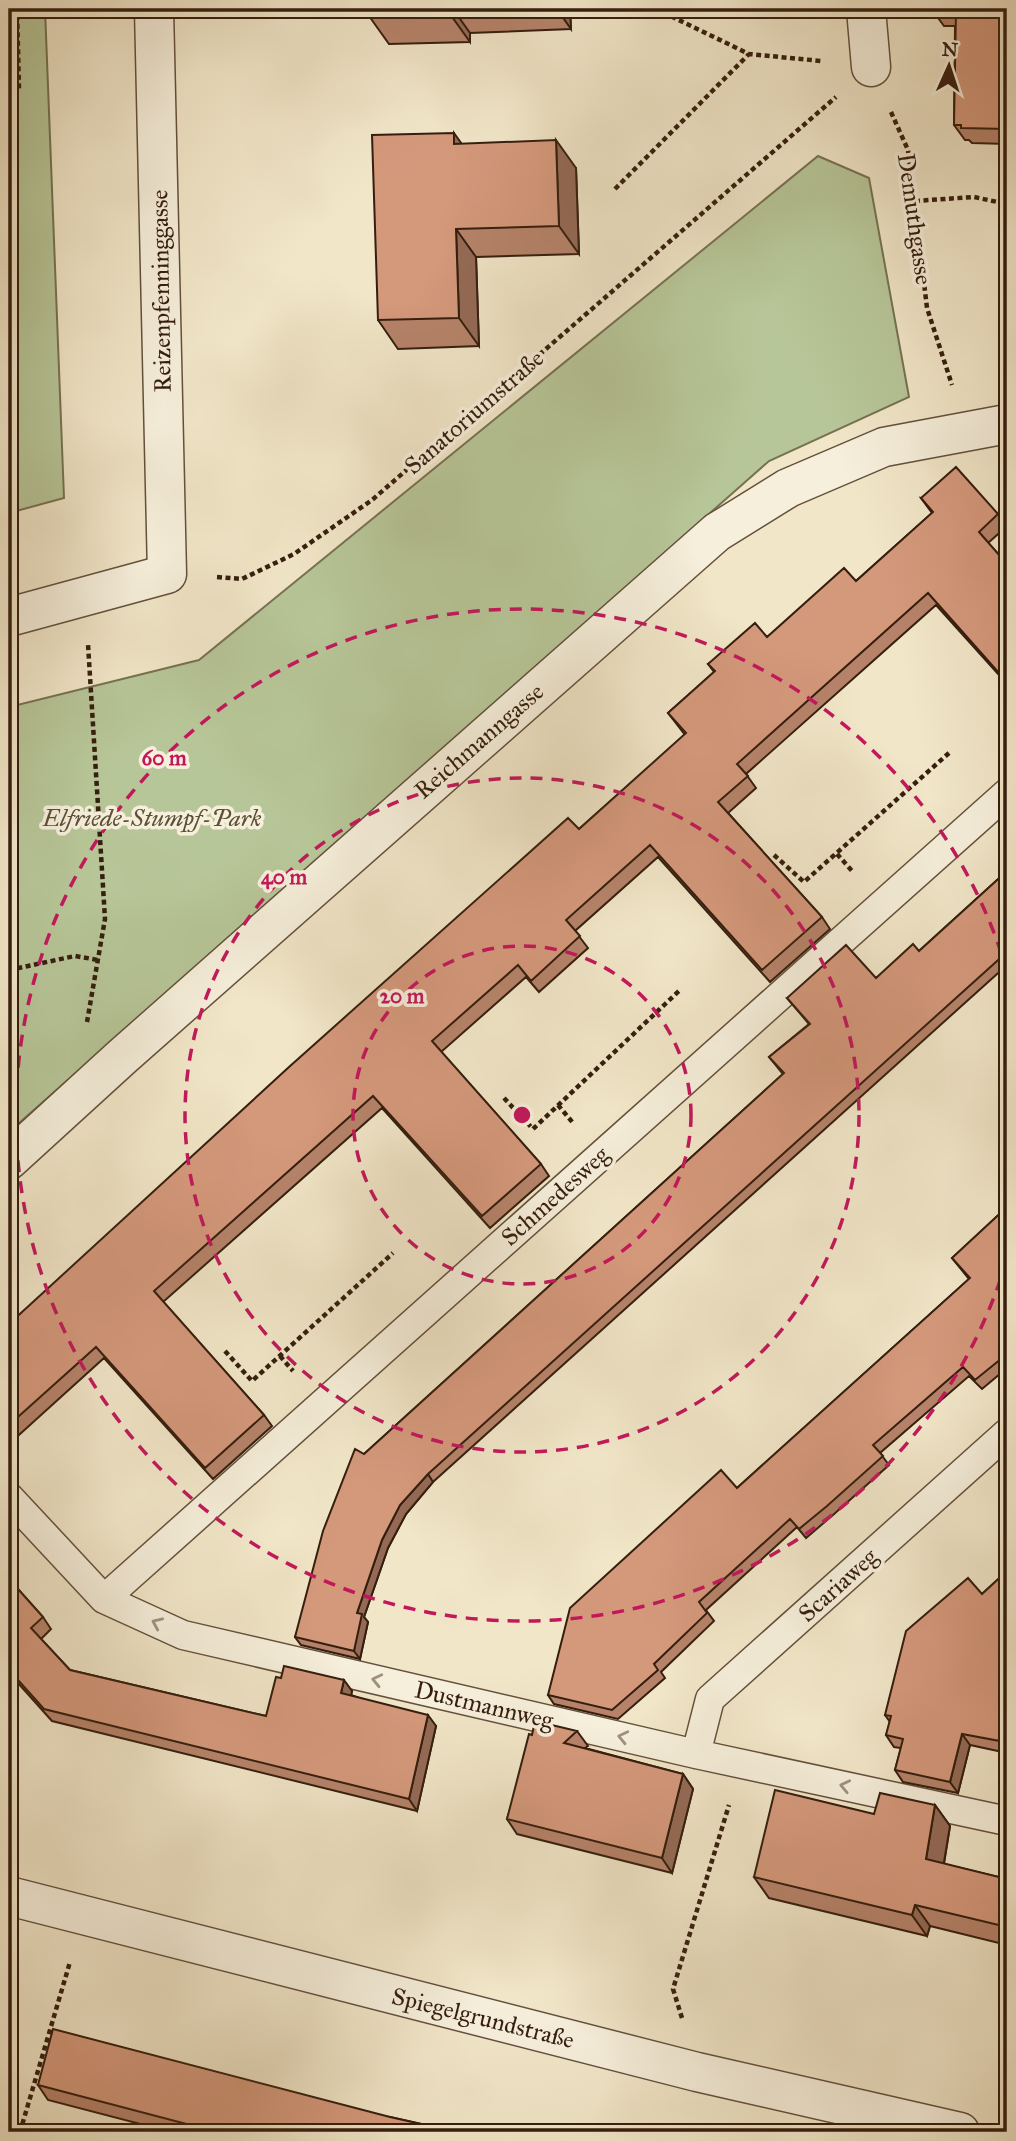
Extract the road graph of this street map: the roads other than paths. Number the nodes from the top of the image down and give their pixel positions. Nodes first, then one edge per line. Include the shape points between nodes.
1 (155, 9) edge
2 (866, 9) edge
3 (871, 67) road end
4 (1007, 424) edge
5 (9, 617) edge
6 (1007, 793) edge
7 (9, 1160) edge
8 (1007, 1433) edge
9 (9, 1497) edge
10 (104, 1599) junction
11 (696, 1754) junction
12 (1007, 1821) edge
13 (9, 1896) edge
14 (960, 2132) edge

1 - 5 street, Reizenpfenninggasse via 167,574
2 - 3 street
4 - 7 street, Reichmanngasse via 884,447 788,488 717,532
6 - 10 lane, Schmedesweg
8 - 11 lane, Scariaweg via 710,1699
9 - 10 lane, Dustmannweg
11 -> 10 lane, Dustmannweg via 183,1635
12 -> 11 lane, Dustmannweg
13 - 14 street, Spiegelgrundstraße via 697,2072

